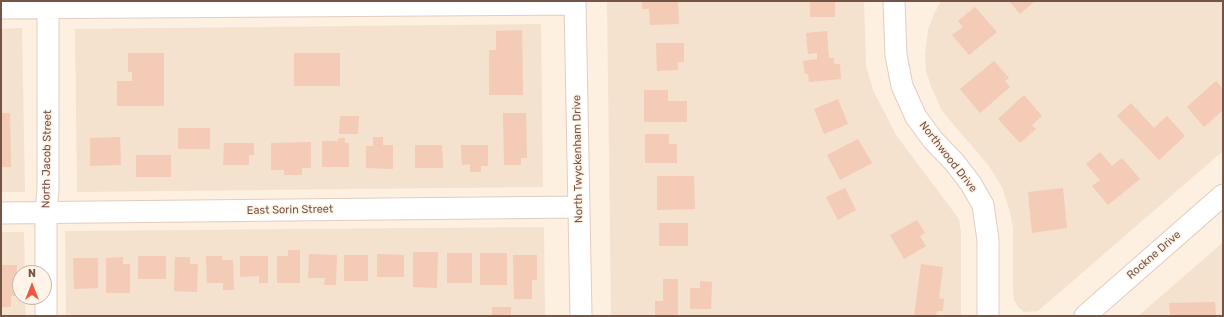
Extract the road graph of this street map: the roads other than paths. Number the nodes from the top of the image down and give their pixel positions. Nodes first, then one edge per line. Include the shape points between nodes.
1 (575, 2) edge
2 (896, 2) edge
3 (48, 4) edge
4 (1, 8) edge
5 (1223, 195) edge
6 (578, 207) junction
7 (46, 212) junction
8 (1, 213) edge
9 (46, 316) edge
10 (580, 316) edge
11 (988, 316) edge
12 (1085, 316) edge

1 - 3 street
1 - 6 street, North Twyckenham Drive
2 - 11 street, Northwood Drive via 896,55 902,86 916,117 932,140 959,168 983,205 988,240
3 - 4 street
3 - 7 street, North Jacob Street
5 - 12 street, Rockne Drive
6 - 7 street, East Sorin Street
6 - 10 street, North Twyckenham Drive
7 - 8 street, East Sorin Street
7 - 9 street, North Jacob Street

